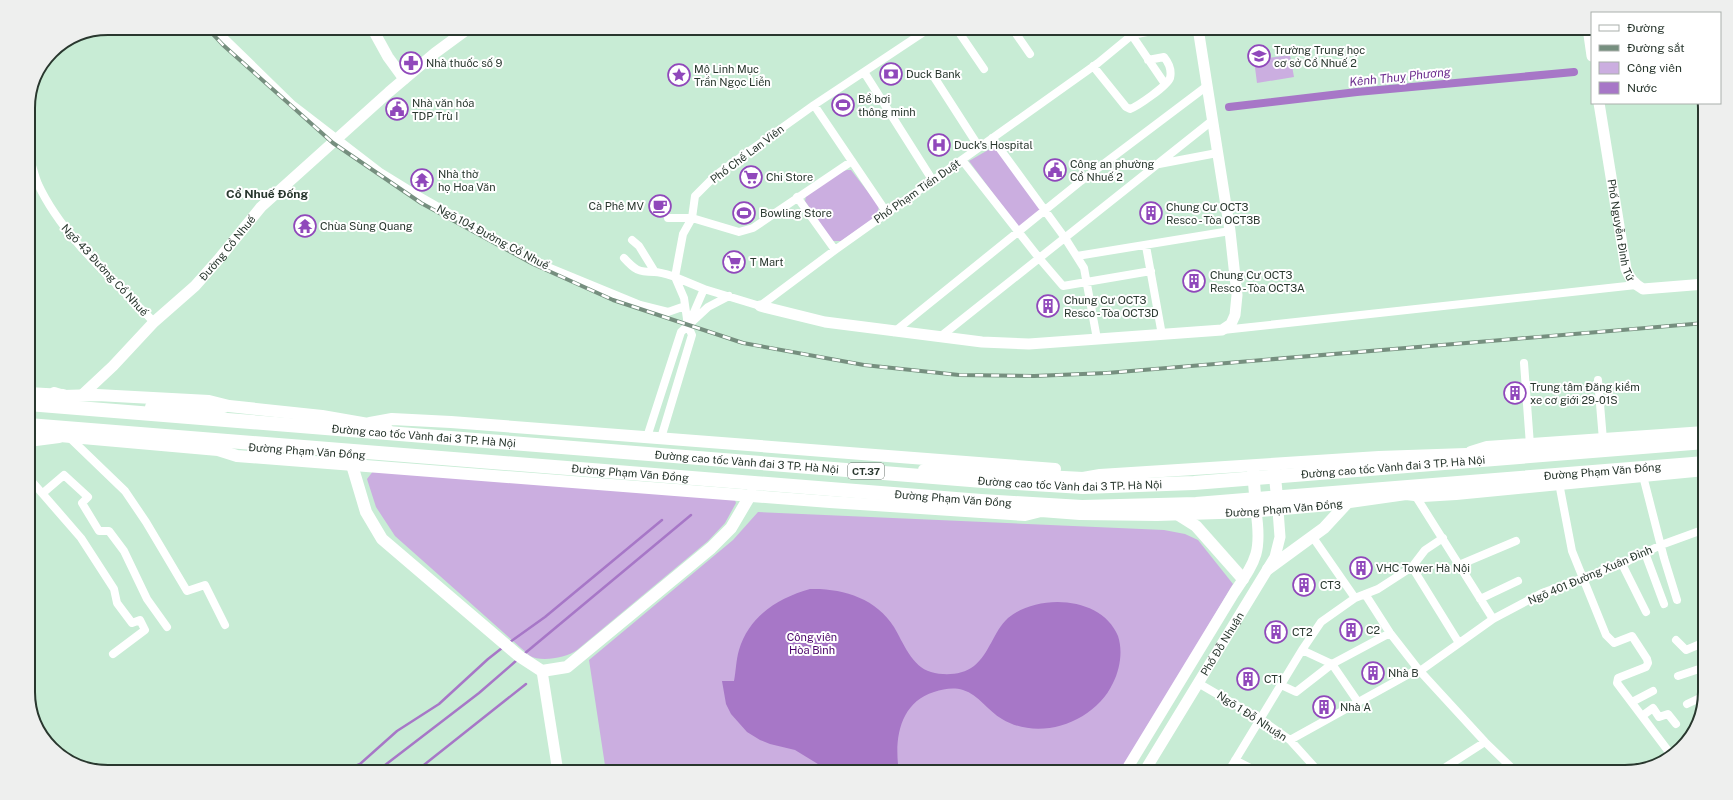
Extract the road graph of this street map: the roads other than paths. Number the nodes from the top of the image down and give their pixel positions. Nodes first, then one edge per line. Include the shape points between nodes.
1 (221, 35) edge
2 (376, 35) edge
3 (460, 35) edge
4 (920, 35) edge
5 (961, 35) edge
6 (1017, 35) edge
7 (1126, 35) edge
8 (1132, 35) edge
9 (1199, 35) edge
10 (1589, 35) edge
11 (1591, 49) edge
12 (1030, 54) dead end
13 (1148, 60) junction
14 (1093, 66) junction
15 (984, 69) dead end
16 (864, 72) junction
17 (934, 77) dead end
18 (404, 79) junction
19 (1164, 84) junction
20 (1207, 86) junction
21 (1600, 104) edge
22 (814, 105) junction
23 (1213, 120) junction
24 (992, 138) junction
25 (338, 139) junction
26 (979, 147) junction
27 (1217, 153) junction
28 (962, 160) junction
29 (852, 161) junction
30 (1158, 164) junction
31 (35, 173) edge
32 (933, 180) junction
33 (797, 197) junction
34 (1045, 211) junction
35 (887, 213) junction
36 (668, 218) dead end
37 (692, 218) junction
38 (1019, 231) junction
39 (1230, 231) junction
40 (1065, 238) junction
41 (632, 240) dead end
42 (1146, 246) junction
43 (835, 250) junction
44 (1077, 256) junction
45 (624, 258) dead end
46 (1039, 258) junction
47 (1151, 271) junction
48 (655, 272) junction
49 (676, 277) junction
50 (1088, 282) junction
51 (1636, 285) junction
52 (1698, 285) edge
53 (704, 289) junction
54 (729, 296) junction
55 (685, 306) junction
56 (760, 306) junction
57 (154, 322) junction
58 (688, 326) junction
59 (1222, 330) junction
60 (894, 332) junction
61 (1162, 335) junction
62 (940, 337) junction
63 (1097, 339) junction
64 (1524, 363) dead end
65 (1598, 380) dead end
66 (35, 388) edge
67 (35, 394) edge
68 (82, 395) junction
69 (63, 396) junction
70 (35, 400) edge
71 (35, 405) edge
72 (229, 406) junction
73 (368, 424) junction
74 (35, 427) edge
75 (35, 427) edge
76 (1698, 433) edge
77 (65, 437) junction
78 (647, 437) junction
79 (661, 438) junction
80 (35, 440) edge
81 (1603, 440) junction
82 (1698, 440) edge
83 (1698, 443) edge
84 (1530, 445) junction
85 (218, 450) junction
86 (1466, 454) junction
87 (352, 465) junction
88 (1274, 465) junction
89 (1698, 465) edge
90 (1698, 465) edge
91 (1252, 467) junction
92 (1698, 471) edge
93 (1100, 475) junction
94 (1643, 476) junction
95 (1558, 483) junction
96 (35, 484) edge
97 (43, 493) junction
98 (751, 494) junction
99 (1411, 495) junction
100 (1348, 502) junction
101 (1278, 510) junction
102 (1041, 511) junction
103 (1256, 511) junction
104 (1177, 514) junction
105 (1698, 532) edge
106 (1312, 536) junction
107 (1443, 538) junction
108 (1516, 541) dead end
109 (1661, 545) junction
110 (1645, 552) junction
111 (1622, 564) junction
112 (1460, 565) junction
113 (1412, 566) junction
114 (1268, 569) junction
115 (1243, 579) junction
116 (1582, 579) junction
117 (1518, 581) dead end
118 (1365, 594) junction
119 (1355, 598) junction
120 (1480, 599) junction
121 (1677, 600) dead end
122 (1664, 604) dead end
123 (1646, 612) dead end
124 (1493, 619) junction
125 (225, 625) dead end
126 (167, 627) dead end
127 (1390, 633) junction
128 (1676, 640) dead end
129 (1459, 643) junction
130 (1698, 645) edge
131 (1302, 650) junction
132 (113, 654) dead end
133 (1332, 664) junction
134 (1698, 669) edge
135 (1419, 670) junction
136 (542, 671) junction
137 (1678, 676) dead end
138 (1198, 683) junction
139 (1281, 685) junction
140 (1653, 691) dead end
141 (1698, 699) edge
142 (1358, 702) junction
143 (1632, 702) junction
144 (1687, 704) dead end
145 (1642, 716) junction
146 (1260, 720) junction
147 (1676, 724) dead end
148 (1290, 740) junction
149 (1485, 742) junction
150 (1668, 751) edge
151 (1235, 760) junction
152 (557, 765) edge
153 (1130, 765) edge
154 (1148, 765) edge
155 (1232, 765) edge
156 (1245, 765) edge
157 (1313, 765) edge
158 (1449, 765) edge
159 (1509, 765) edge

1 - 25 street, Ngõ 104 Đường Cổ Nhuế via 293,105
2 - 18 street
3 - 18 street, Đường Cổ Nhuế
4 - 16 street, Phố Chế Lan Viên
5 - 15 street
6 - 12 street
7 - 14 street, Phố Phạm Tiến Duật
8 - 13 street
9 - 20 street
10 - 11 street
13 - 19 street
13 - 19 street via 1164,57 1167,61 1170,77
14 - 19 street via 1130,109
14 - 24 street, Phố Phạm Tiến Duật
16 - 22 street, Phố Chế Lan Viên
16 - 32 street
17 - 26 street
18 - 25 street, Đường Cổ Nhuế
20 - 23 street
20 - 34 street
21 - 51 street, Phố Nguyễn Đình Tứ via 1626,269
22 - 29 street
22 - 37 street, Phố Chế Lan Viên via 720,172 695,196
23 - 27 street
23 - 30 street
24 - 26 street, Phố Phạm Tiến Duật
24 - 34 street
25 - 55 street, Ngõ 104 Đường Cổ Nhuế via 380,172 534,261 640,305 668,312
25 - 57 street, Đường Cổ Nhuế via 261,207 195,286
26 - 28 street, Phố Phạm Tiến Duật
27 - 30 street
27 - 39 street
28 - 32 street, Phố Phạm Tiến Duật
28 - 38 street
29 - 33 street
29 - 35 street
30 - 40 street
31 - 57 street, Ngõ 43 Đường Cổ Nhuế via 48,202 67,232
32 - 35 street, Phố Phạm Tiến Duật
33 - 37 street via 753,228 739,232
33 - 43 street
34 - 38 street
34 - 40 street
35 - 43 street, Phố Phạm Tiến Duật
36 - 37 street
37 - 49 street, Phố Chế Lan Viên via 683,234
38 - 46 street
38 - 60 street
39 - 42 street
39 - 59 street via 1237,295 1236,315
40 - 44 street
40 - 46 street
41 - 48 street via 639,246
42 - 44 street
42 - 47 street
43 - 56 street, Phố Phạm Tiến Duật
44 - 50 street
45 - 48 street via 634,268 645,273
46 - 50 street via 1063,286
46 - 62 street
47 - 50 street
47 - 61 street
48 - 49 street
49 - 53 street
49 - 55 street
50 - 63 street
51 - 52 street, Phố Nguyễn Đình Tứ via 1643,289 1654,289
51 - 59 street
53 - 54 street
53 - 58 street
54 - 56 street
54 - 58 street via 708,307
55 - 58 street
56 - 60 street via 825,322
57 - 68 street, Đường Cổ Nhuế
58 - 78 street via 681,332
58 - 79 street via 692,335
59 - 61 street
60 - 62 street
61 - 63 street
62 - 63 street via 1029,344
64 - 84 street
65 - 81 street
66 - 69 main road
67 - 69 highway
68 - 69 main road
68 - 72 main road via 209,401
70 - 72 main road via 210,410
71 - 83 highway, Đường cao tốc Vành đai 3 TP. Hà Nội / CT.37 via 1083,487 1194,483
72 - 73 main road via 283,410
73 - 78 main road via 392,419
73 - 93 main road via 391,430 833,465 1083,478
74 - 77 main road, Đường Phạm Văn Đồng
75 - 89 highway, Đường cao tốc Vành đai 3 TP. Hà Nội / CT.37 via 1082,507 1196,504
76 - 81 main road
77 - 80 highway
77 - 85 main road, Đường Phạm Văn Đồng
77 - 125 street via 125,491 187,591 205,585
78 - 79 main road
79 - 93 main road via 1082,471
81 - 84 main road
82 - 86 main road via 1488,456
84 - 86 main road via 1487,447
85 - 87 main road, Đường Phạm Văn Đồng via 237,456
85 - 102 main road, Đường Phạm Văn Đồng via 237,446 526,465 1026,505
86 - 88 main road
87 - 98 main road, Đường Phạm Văn Đồng
87 - 136 main road via 366,512 382,539 519,656
88 - 91 main road
88 - 101 main road
90 - 99 main road, Đường Phạm Văn Đồng via 1422,487
91 - 93 main road
91 - 103 main road
92 - 94 main road, Đường Phạm Văn Đồng
94 - 95 main road, Đường Phạm Văn Đồng
94 - 109 street
95 - 99 main road, Đường Phạm Văn Đồng via 1456,494
95 - 116 street via 1572,550
96 - 97 street
97 - 126 street via 64,475 81,489 88,497 82,502 100,531 109,531 124,551 147,599
97 - 132 street via 81,538 114,589 117,603 132,623 140,620 145,630
98 - 102 main road, Đường Phạm Văn Đồng via 1025,515
98 - 136 main road via 730,528 711,548 567,667
99 - 100 main road, Đường Phạm Văn Đồng
99 - 107 street
100 - 101 main road, Đường Phạm Văn Đồng
100 - 106 main road via 1324,528
101 - 103 main road, Đường Phạm Văn Đồng
101 - 114 street, Phố Đỗ Nhuận via 1278,549
102 - 104 main road, Đường Phạm Văn Đồng via 1080,514
103 - 104 main road, Đường Phạm Văn Đồng
103 - 115 street, Phố Đỗ Nhuận via 1259,540 1257,553
104 - 115 main road via 1196,526
105 - 109 street, Ngõ 401 Đường Xuân Đỉnh
106 - 114 main road
106 - 119 street
107 - 112 street
107 - 113 street via 1425,550
108 - 112 street
109 - 110 street, Ngõ 401 Đường Xuân Đỉnh
109 - 121 street
110 - 111 street, Ngõ 401 Đường Xuân Đỉnh
110 - 122 street
111 - 116 street, Ngõ 401 Đường Xuân Đỉnh
111 - 123 street
112 - 120 street
113 - 118 street via 1378,589
113 - 129 street
114 - 138 street, Phố Đỗ Nhuận
115 - 153 street, Phố Đỗ Nhuận
116 - 124 street, Ngõ 401 Đường Xuân Đỉnh via 1542,593
116 - 143 street via 1610,641 1618,642 1632,636 1647,659 1646,667 1616,681
117 - 120 street
118 - 119 street
118 - 127 street
119 - 131 street via 1321,622
120 - 124 street
124 - 129 street, Ngõ 401 Đường Xuân Đỉnh
127 - 133 street
127 - 135 street
128 - 130 street via 1686,650
129 - 135 street, Ngõ 401 Đường Xuân Đỉnh
131 - 133 street
131 - 139 street
133 - 139 street via 1296,692
133 - 142 street
134 - 137 street
135 - 142 street, Ngõ 401 Đường Xuân Đỉnh
135 - 149 street
136 - 152 street
138 - 146 street, Ngõ 1 Đỗ Nhuận
138 - 154 street, Phố Đỗ Nhuận
139 - 146 street
140 - 143 street
141 - 144 street
142 - 148 street, Ngõ 401 Đường Xuân Đỉnh
143 - 145 street
145 - 147 street via 1653,708 1659,717 1668,714
145 - 150 street
146 - 148 street, Ngõ 1 Đỗ Nhuận
146 - 151 street
148 - 157 street, Ngõ 1 Đỗ Nhuận
149 - 158 street
149 - 159 street
151 - 155 street
151 - 156 street

